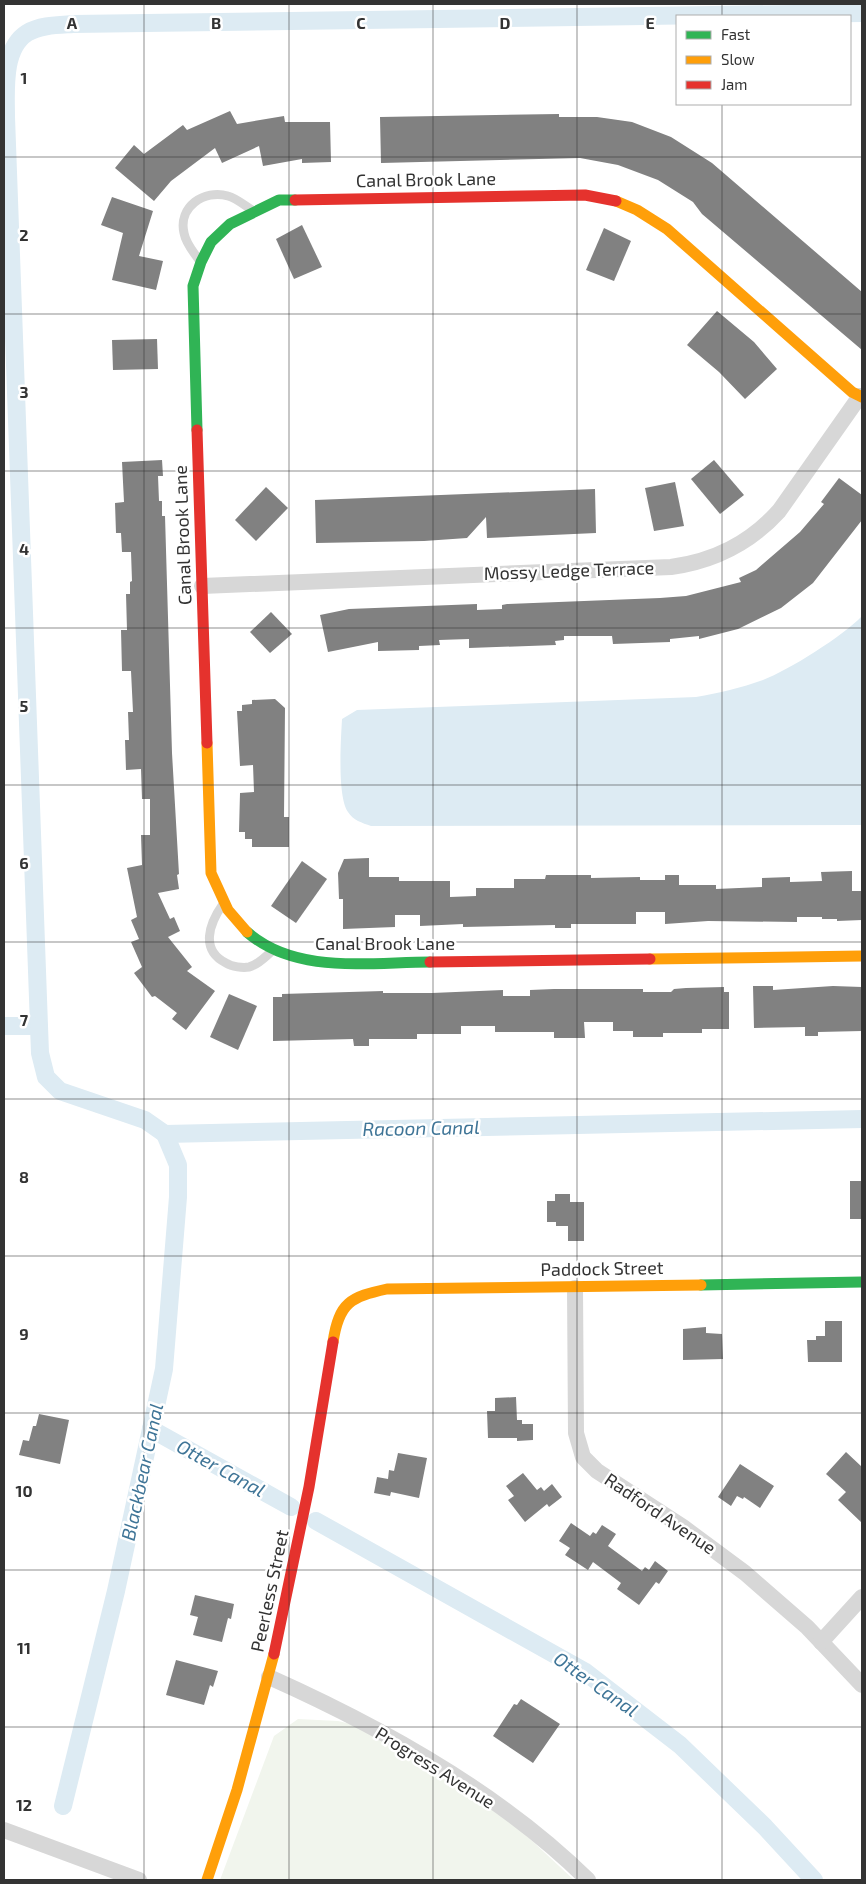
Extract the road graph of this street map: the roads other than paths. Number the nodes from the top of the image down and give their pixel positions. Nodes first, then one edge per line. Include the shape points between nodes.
1 (254, 211) junction
2 (201, 262) junction
3 (861, 397) edge
4 (202, 586) junction
5 (223, 904) junction
6 (273, 951) junction
7 (862, 956) edge
8 (862, 1282) edge
9 (575, 1288) junction
10 (346, 1304) joint
11 (862, 1597) edge
12 (822, 1642) junction
13 (269, 1677) junction
14 (862, 1685) edge
15 (4, 1830) edge
16 (139, 1880) edge
17 (207, 1880) edge
18 (588, 1880) edge

1 - 2 street, Canal Brook Lane via 230,224 211,242
1 - 2 lane via 223,195 206,195 192,204 183,220 183,232
1 - 3 street, Canal Brook Lane via 279,200 585,195 618,200 668,229
2 - 4 street, Canal Brook Lane via 193,286
3 - 4 street, Mossy Ledge Terrace via 764,527 737,546 709,559 671,567
4 - 5 street, Canal Brook Lane via 211,873
5 - 6 street, Canal Brook Lane via 260,944
5 - 6 lane via 215,914 208,934 214,955 230,965 249,967
6 - 7 street, Canal Brook Lane via 300,961 326,964
8 - 9 street, Paddock Street
9 - 10 street, Paddock Street via 387,1289 361,1295
9 - 12 street, Radford Avenue via 576,1432 583,1456 597,1471 683,1527 745,1573
10 - 13 street, Peerless Street via 334,1333 310,1487
11 - 12 street
12 - 14 street, Radford Avenue
13 - 17 street, Peerless Street
13 - 18 street, Progress Avenue via 320,1700 459,1778 556,1851
15 - 16 street

